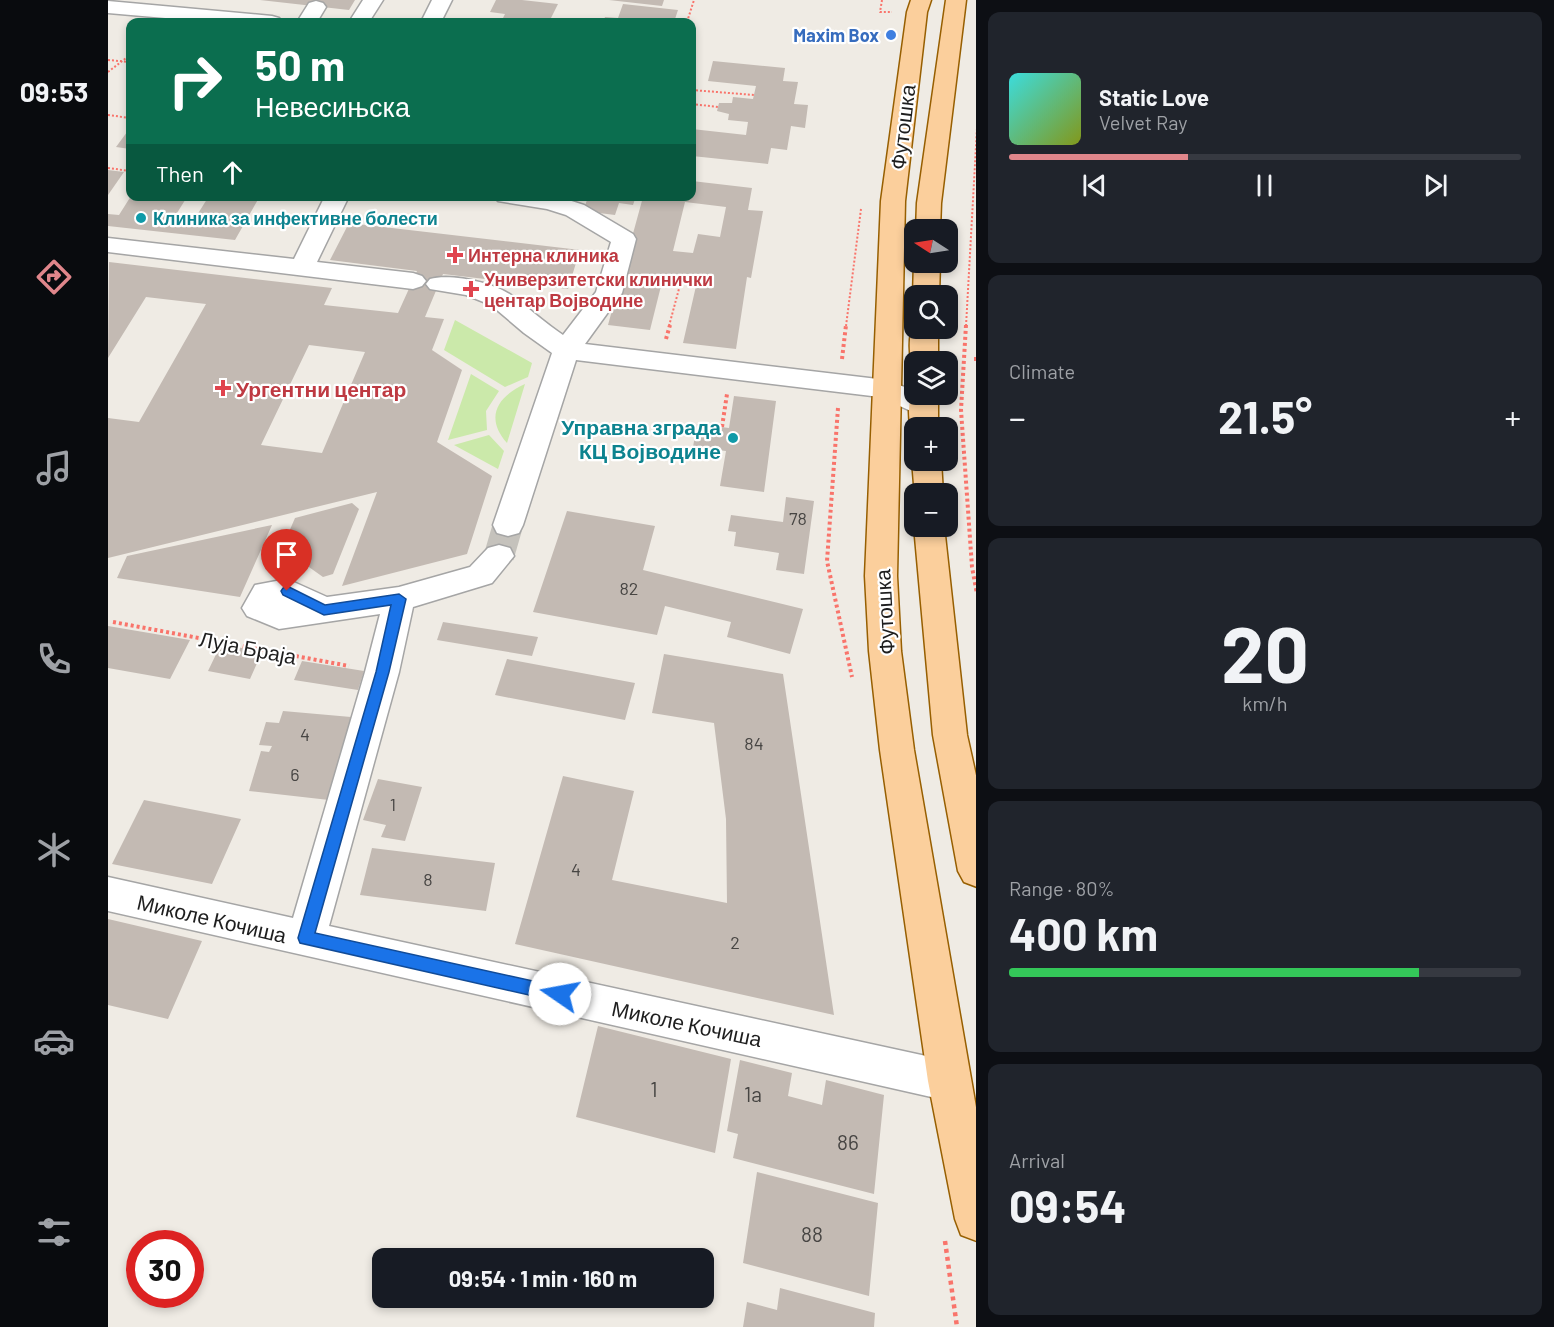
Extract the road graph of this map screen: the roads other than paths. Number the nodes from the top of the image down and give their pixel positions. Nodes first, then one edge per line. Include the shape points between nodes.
1 (373, 0) edge
2 (442, 0) edge
3 (921, 0) edge
4 (956, 0) edge
5 (108, 7) edge
6 (228, 18) edge
7 (362, 18) edge
8 (432, 18) edge
9 (335, 201) edge
10 (556, 201) edge
11 (929, 219) edge
12 (108, 245) edge
13 (303, 266) junction
14 (413, 280) dead end
15 (439, 284) dead end
16 (566, 350) junction
17 (886, 389) junction
18 (924, 409) edge
19 (508, 525) tunnel mouth
20 (930, 537) edge
21 (499, 556) tunnel mouth
22 (399, 599) junction
23 (324, 610) dead end
24 (976, 871) edge
25 (108, 894) edge
26 (306, 938) junction
27 (949, 1081) junction
28 (976, 1219) edge

1 - 7 street
2 - 8 street
3 - 17 main road, Футошка via 893,201
4 - 11 main road, Футошка
5 - 6 street
9 - 13 street
10 - 16 street via 624,239 609,293
12 - 13 street
13 - 14 street
15 - 16 street via 471,288 500,299
16 - 17 street
16 - 19 street
17 - 18 street
17 - 27 main road, Футошка via 881,576 885,651
20 - 24 main road via 950,735
21 - 22 street via 481,575
22 - 23 street
22 - 26 street
25 - 26 street, Миколе Кочиша
26 - 27 street, Миколе Кочиша
27 - 28 main road, Футошка

